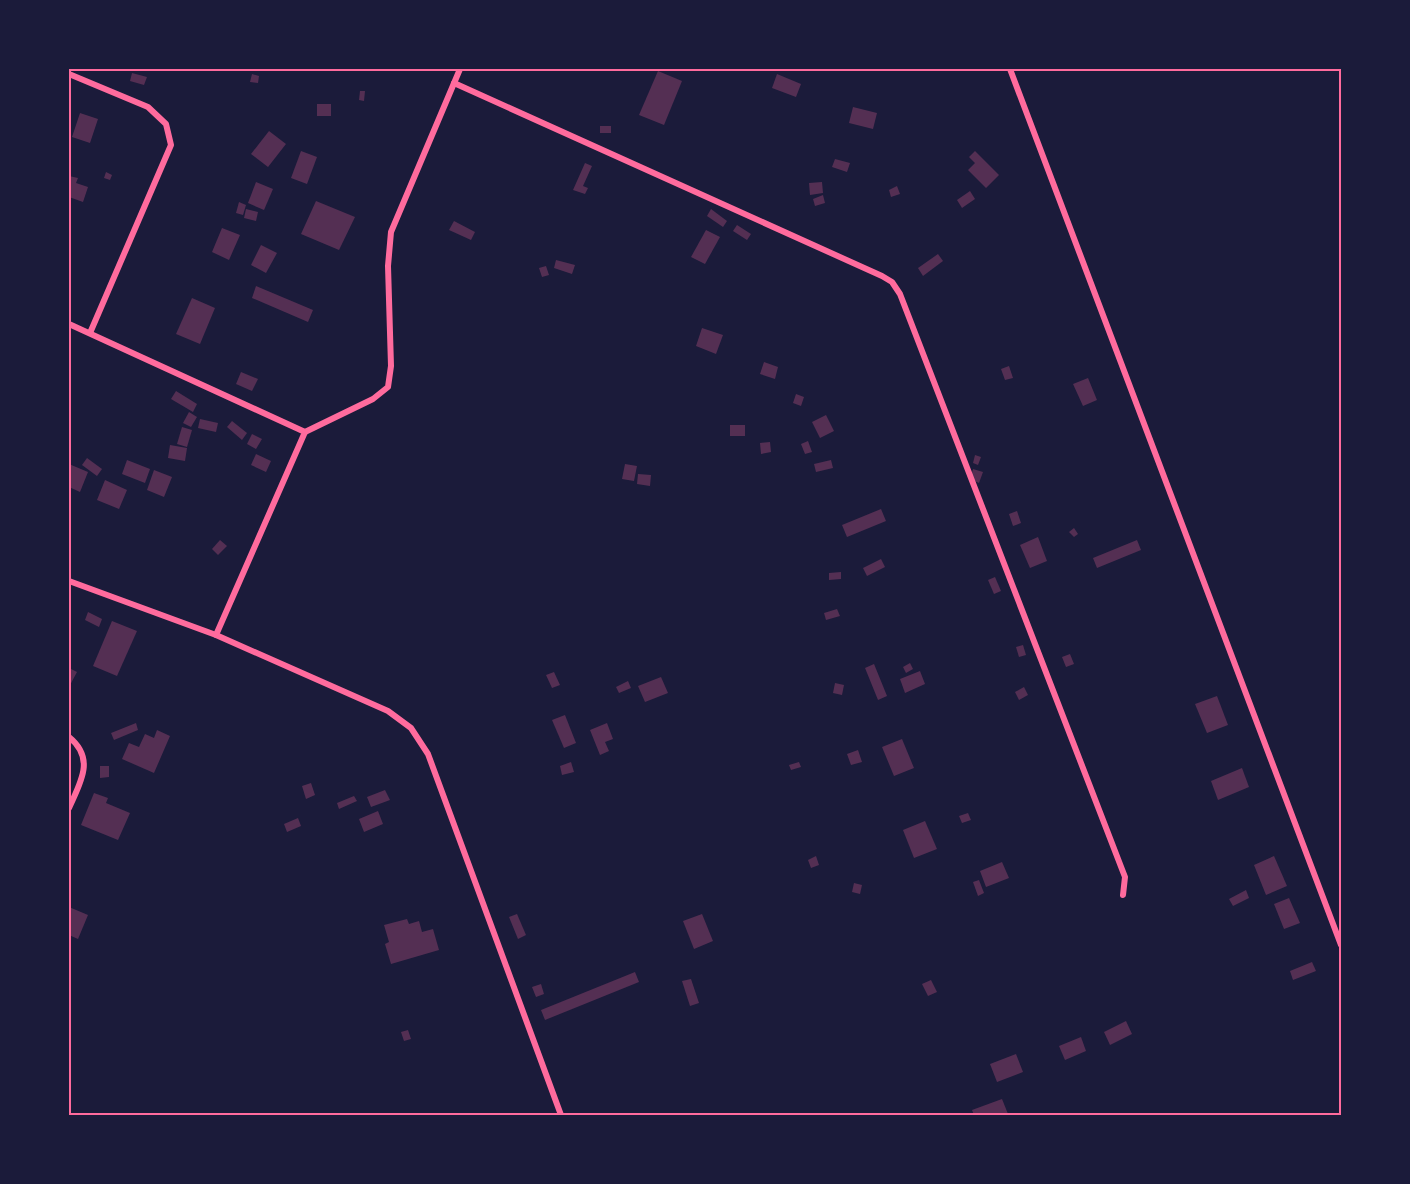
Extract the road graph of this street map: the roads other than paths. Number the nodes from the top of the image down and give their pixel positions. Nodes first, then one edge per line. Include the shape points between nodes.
1 (460, 69) edge
2 (1010, 69) edge
3 (69, 74) edge
4 (454, 84) junction
5 (69, 324) edge
6 (90, 333) junction
7 (305, 432) junction
8 (69, 581) edge
9 (216, 635) junction
10 (69, 737) edge
11 (69, 808) edge
12 (1123, 895) dead end
13 (1341, 945) edge
14 (561, 1115) edge

1 - 4 street
2 - 13 street
3 - 6 street via 148,107 166,124 171,145
4 - 7 street via 391,232 388,387 373,399
4 - 12 street via 892,282 900,294 1125,877
5 - 6 street
6 - 7 street
7 - 9 street
8 - 9 street
9 - 14 street via 388,711 411,728 428,754
10 - 11 street via 82,752 84,765 83,777

